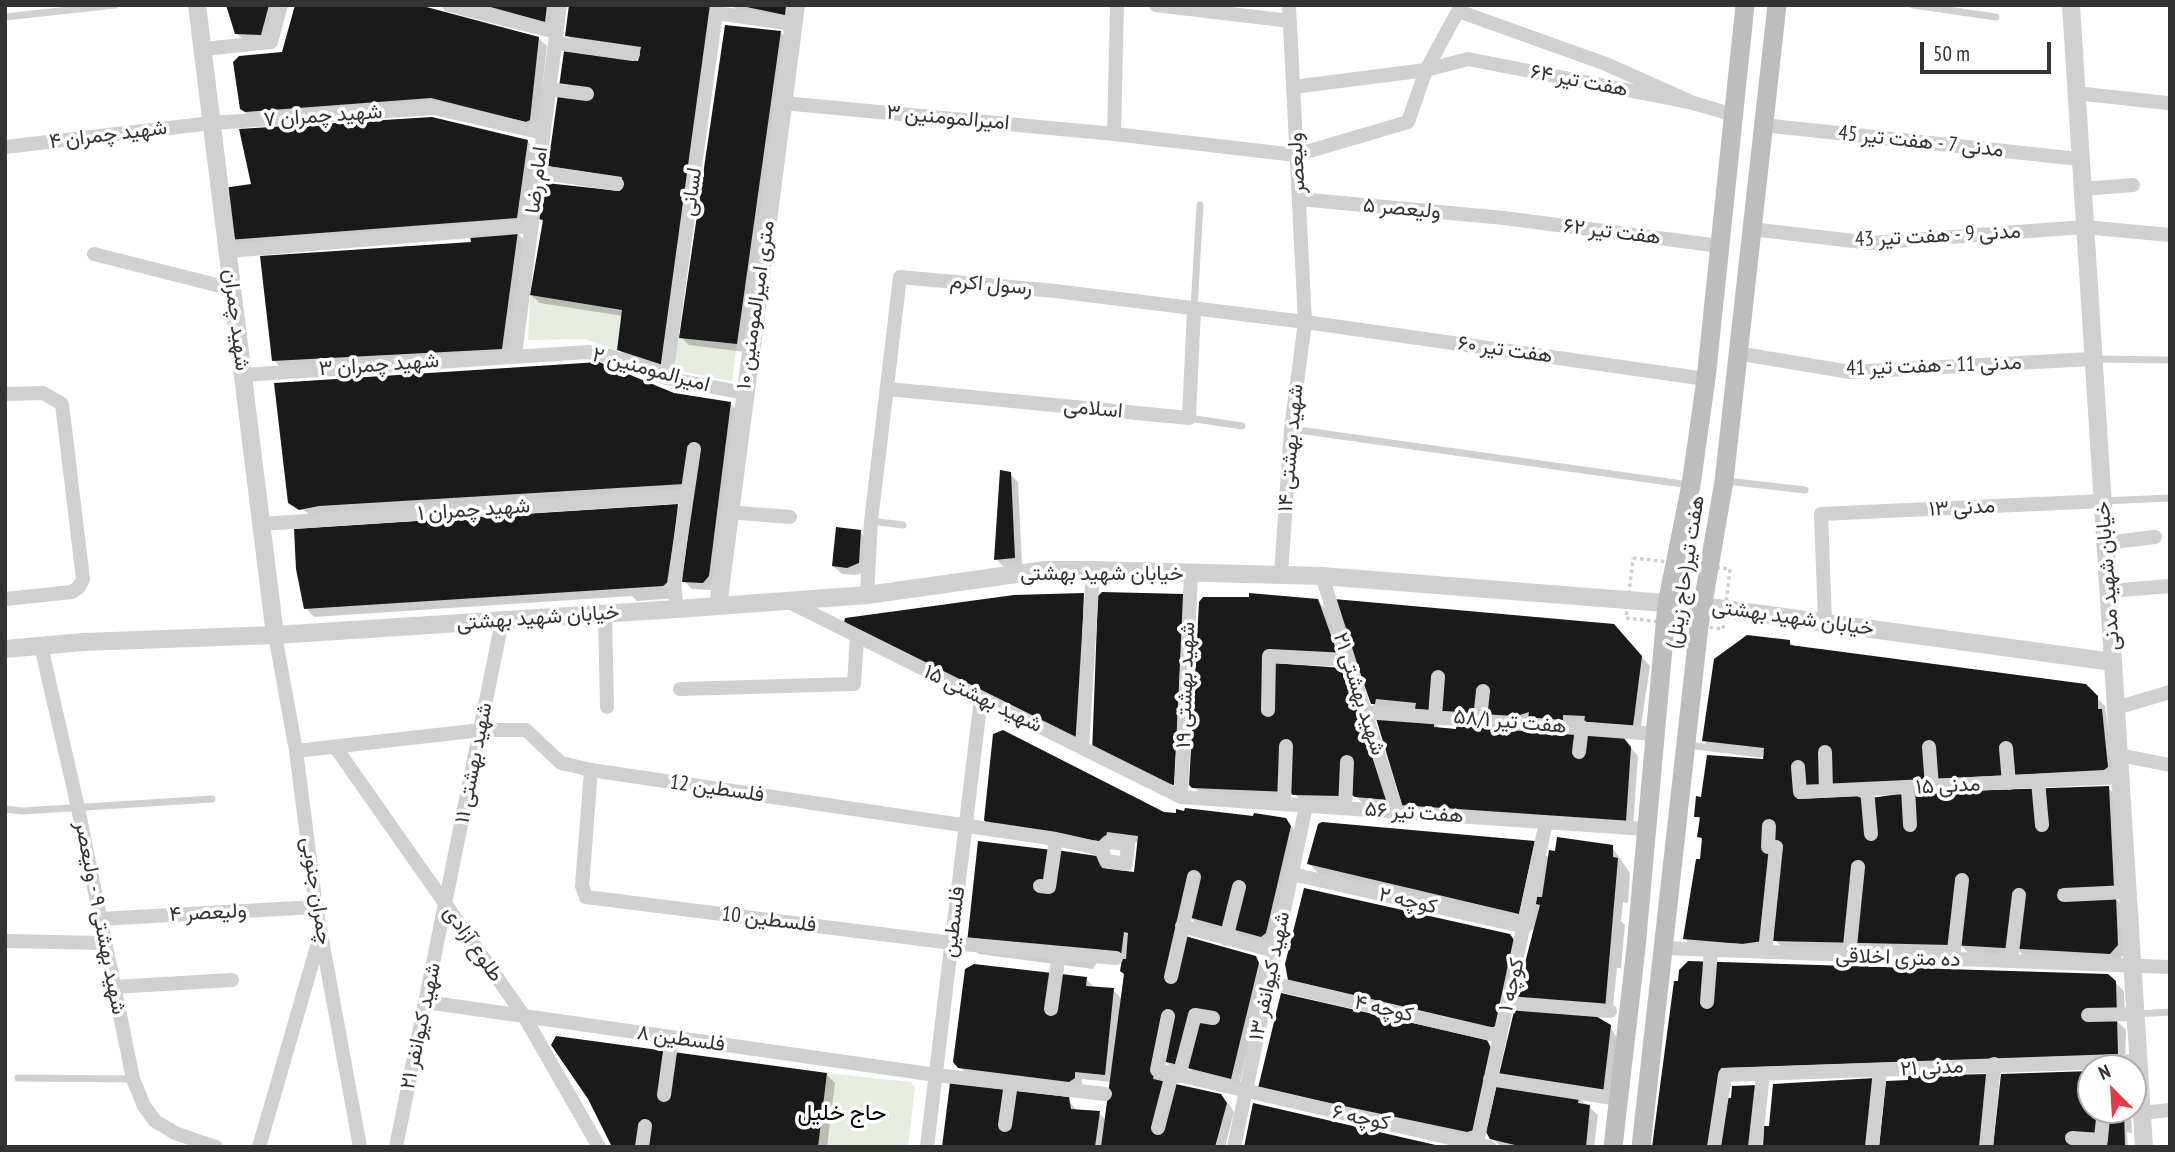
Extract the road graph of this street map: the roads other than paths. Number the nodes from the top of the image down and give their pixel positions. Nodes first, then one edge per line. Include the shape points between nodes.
1 (115, 5) edge
2 (197, 5) edge
3 (281, 5) edge
4 (449, 5) edge
5 (560, 5) edge
6 (796, 5) edge
7 (1117, 5) edge
8 (1156, 5) edge
9 (1289, 5) edge
10 (1745, 5) edge
11 (1777, 5) edge
12 (1913, 5) edge
13 (2071, 5) edge
14 (717, 9) edge
15 (5, 17) edge
16 (1996, 17) dead end
17 (1290, 21) junction
18 (794, 24) junction
19 (556, 37) junction
20 (203, 49) junction
21 (633, 54) dead end
22 (1426, 70) junction
23 (1293, 87) junction
24 (549, 89) junction
25 (2076, 93) junction
26 (587, 94) dead end
27 (783, 103) junction
28 (1693, 103) junction
29 (2167, 103) dead end
30 (1731, 114) junction
31 (212, 123) junction
32 (1763, 125) junction
33 (543, 133) junction
34 (1114, 134) junction
35 (5, 147) edge
36 (1296, 155) junction
37 (2079, 159) junction
38 (538, 172) junction
39 (617, 184) dead end
40 (2133, 185) dead end
41 (2082, 189) junction
42 (1298, 200) junction
43 (1200, 205) dead end
44 (1504, 218) joint
45 (531, 226) junction
46 (2084, 227) junction
47 (1751, 229) junction
48 (2170, 235) edge
49 (1720, 246) junction
50 (228, 251) junction
51 (94, 254) dead end
52 (232, 289) junction
53 (1194, 309) junction
54 (1305, 321) junction
55 (1736, 353) junction
56 (515, 355) junction
57 (2092, 359) junction
58 (2170, 360) edge
59 (243, 375) junction
60 (666, 378) junction
61 (1706, 379) junction
62 (888, 389) junction
63 (744, 393) junction
64 (5, 394) edge
65 (1189, 418) junction
66 (1242, 426) dead end
67 (1291, 429) junction
68 (694, 449) dead end
69 (1724, 481) junction
70 (1691, 485) junction
71 (1805, 490) dead end
72 (687, 496) junction
73 (2170, 498) edge
74 (2103, 501) junction
75 (728, 512) junction
76 (790, 517) dead end
77 (872, 521) junction
78 (261, 524) junction
79 (903, 525) dead end
80 (2155, 537) dead end
81 (2105, 543) junction
82 (1093, 570) junction
83 (1191, 573) junction
84 (1281, 574) junction
85 (1322, 576) junction
86 (2170, 586) edge
87 (2109, 591) junction
88 (867, 595) junction
89 (5, 599) edge
90 (785, 600) junction
91 (1667, 604) junction
92 (718, 606) junction
93 (1703, 606) junction
94 (677, 609) junction
95 (605, 614) junction
96 (502, 621) junction
97 (1825, 621) junction
98 (275, 635) junction
99 (857, 636) junction
100 (41, 646) junction
101 (5, 649) edge
102 (1347, 660) junction
103 (2113, 662) junction
104 (1438, 677) dead end
105 (680, 689) dead end
106 (1483, 691) dead end
107 (2170, 692) edge
108 (981, 698) junction
109 (607, 707) dead end
110 (2116, 708) junction
111 (1268, 710) dead end
112 (1365, 712) junction
113 (1434, 716) junction
114 (1479, 719) junction
115 (1582, 727) junction
116 (481, 730) junction
117 (1655, 734) junction
118 (1686, 745) junction
119 (1286, 746) dead end
120 (1929, 747) dead end
121 (336, 748) junction
122 (1082, 748) junction
123 (2006, 748) dead end
124 (296, 751) junction
125 (1579, 752) dead end
126 (1825, 752) dead end
127 (1760, 754) dead end
128 (2119, 755) junction
129 (1347, 762) dead end
130 (2170, 765) edge
131 (1798, 767) dead end
132 (591, 770) junction
133 (2120, 778) junction
134 (2038, 781) junction
135 (2009, 783) junction
136 (1932, 786) junction
137 (1908, 788) junction
138 (1867, 789) junction
139 (1826, 791) junction
140 (1181, 797) junction
141 (212, 799) dead end
142 (1284, 804) junction
143 (1306, 806) junction
144 (78, 808) junction
145 (1345, 808) junction
146 (5, 809) edge
147 (1397, 812) junction
148 (1546, 822) junction
149 (966, 824) junction
150 (1910, 825) dead end
151 (2042, 825) dead end
152 (1769, 826) dead end
153 (1646, 829) junction
154 (1871, 834) dead end
155 (1056, 839) junction
156 (1101, 849) dead end
157 (1858, 866) dead end
158 (1292, 874) junction
159 (1194, 877) dead end
160 (1962, 880) dead end
161 (1040, 886) dead end
162 (1239, 887) dead end
163 (2128, 892) junction
164 (2018, 895) dead end
165 (2064, 895) dead end
166 (446, 906) junction
167 (316, 907) junction
168 (100, 919) junction
169 (1182, 926) junction
170 (1525, 927) junction
171 (321, 931) junction
172 (1226, 939) junction
173 (5, 941) edge
174 (105, 943) junction
175 (952, 943) junction
176 (1665, 948) junction
177 (1712, 950) junction
178 (1275, 951) junction
179 (1765, 952) junction
180 (1059, 953) junction
181 (1849, 956) junction
182 (1116, 958) dead end
183 (1953, 960) junction
184 (2011, 961) junction
185 (2133, 965) junction
186 (2170, 967) edge
187 (1171, 977) dead end
188 (232, 980) dead end
189 (1268, 982) junction
190 (114, 987) junction
191 (426, 1002) junction
192 (1707, 1002) dead end
193 (1508, 1003) junction
194 (1051, 1009) dead end
195 (1610, 1011) dead end
196 (2170, 1012) edge
197 (2136, 1014) junction
198 (524, 1016) junction
199 (1168, 1016) dead end
200 (2088, 1016) dead end
201 (1213, 1018) dead end
202 (1500, 1036) junction
203 (672, 1037) junction
204 (2139, 1054) edge
205 (1994, 1064) junction
206 (2077, 1064) edge
207 (1880, 1070) junction
208 (936, 1074) junction
209 (1175, 1075) junction
210 (1763, 1075) junction
211 (18, 1078) dead end
212 (133, 1079) junction
213 (1490, 1079) junction
214 (1011, 1083) junction
215 (1245, 1093) junction
216 (1105, 1094) dead end
217 (664, 1095) dead end
218 (1619, 1099) junction
219 (2170, 1110) edge
220 (2147, 1112) edge
221 (2102, 1124) edge
222 (2143, 1124) edge
223 (1005, 1125) dead end
224 (645, 1126) dead end
225 (1158, 1128) dead end
226 (2072, 1138) dead end
227 (2100, 1144) edge
228 (1481, 1146) edge
229 (216, 1147) edge
230 (259, 1147) edge
231 (360, 1147) edge
232 (396, 1147) edge
233 (599, 1147) edge
234 (642, 1147) edge
235 (927, 1147) edge
236 (1234, 1147) edge
237 (1613, 1147) edge
238 (1641, 1147) edge
239 (1714, 1147) edge
240 (1755, 1147) edge
241 (1872, 1147) edge
242 (1986, 1147) edge
243 (2144, 1147) edge

1 - 15 lane
2 - 20 street, شهید چمران
3 - 20 street via 271,42
4 - 19 street
5 - 19 street, امام رضا
6 - 18 street, ۱۰ متری امیرالمومنین
7 - 34 street
8 - 17 street
9 - 17 street, ولیعصر
10 - 30 main road, هفت تیر(حاج زینل)
11 - 32 main road, هفت تیر(حاج زینل)
12 - 16 lane
13 - 25 street, خیابان شهید مدنی
14 - 18 street
14 - 60 street, لسانی
17 - 23 street, ولیعصر
18 - 27 street, ۱۰ متری امیرالمومنین
19 - 21 street
19 - 24 street, امام رضا
20 - 31 street, شهید چمران
22 - 23 street, هفت تیر ۶۴
22 - 28 street, هفت تیر ۶۴ via 1468,59
22 - 28 street via 1458,11 1606,64
22 - 36 street via 1408,121
23 - 36 street, ولیعصر
24 - 26 street
24 - 33 street, امام رضا
25 - 29 street
25 - 37 street, خیابان شهید مدنی
27 - 34 street, امیرالمومنین ۳
27 - 63 street, ۱۰ متری امیرالمومنین
28 - 30 street, هفت تیر ۶۴
30 - 49 main road, هفت تیر(حاج زینل)
31 - 33 street, شهید چمران ۷ via 434,108
31 - 35 street, شهید چمران ۴
31 - 50 street, شهید چمران
32 - 37 street, مدنی 7 - هفت تیر 45
32 - 47 main road, هفت تیر(حاج زینل)
33 - 38 street, امام رضا
34 - 36 street
36 - 42 street, ولیعصر
37 - 41 street, خیابان شهید مدنی
38 - 39 street
38 - 45 street, امام رضا
40 - 41 street
41 - 46 street, خیابان شهید مدنی
42 - 44 street, ولیعصر ۵
42 - 54 street, ولیعصر
43 - 53 lane
44 - 49 street, هفت تیر ۶۲
45 - 50 street
45 - 56 street, امام رضا
46 - 47 street, مدنی 9 - هفت تیر 43 via 1871,243
46 - 48 street, مدنی 9 - هفت تیر 43
46 - 57 street, خیابان شهید مدنی
47 - 55 main road, هفت تیر(حاج زینل)
49 - 61 main road, هفت تیر(حاج زینل)
50 - 52 street, شهید چمران
51 - 52 street
52 - 59 street, شهید چمران
53 - 54 street, هفت تیر ۶۰
53 - 62 street, رسول اکرم via 900,277
53 - 65 street
54 - 61 street, هفت تیر ۶۰
54 - 67 street, شهید بهشتی ۱۴
55 - 57 street, مدنی 11 - هفت تیر 41 via 1850,372
55 - 69 main road, هفت تیر(حاج زینل)
56 - 59 street, شهید چمران ۳
56 - 60 street, امیرالمومنین ۲ via 588,352
57 - 58 lane
57 - 74 street, خیابان شهید مدنی
59 - 78 street, شهید چمران
60 - 63 street, امیرالمومنین ۲
61 - 70 main road, هفت تیر(حاج زینل)
62 - 65 street, اسلامی
62 - 77 street
63 - 75 street, ۱۰ متری امیرالمومنین
64 - 89 street via 43,393 62,404 83,579 72,593
65 - 66 lane
67 - 70 lane
67 - 84 street, شهید بهشتی ۱۴
68 - 72 street
69 - 71 lane
69 - 93 main road, هفت تیر(حاج زینل)
70 - 91 main road, هفت تیر(حاج زینل)
72 - 78 street, شهید چمران ۱
72 - 94 street via 674,584
73 - 74 lane
74 - 81 street, خیابان شهید مدنی
74 - 97 street, مدنی ۱۳ via 1821,514
75 - 76 street
75 - 92 street, ۱۰ متری امیرالمومنین
77 - 79 lane
77 - 88 street
78 - 98 street, شهید چمران
80 - 81 street
81 - 87 street, خیابان شهید مدنی
82 - 83 street, خیابان شهید بهشتی
82 - 88 street, خیابان شهید بهشتی via 1045,570
82 - 122 street
83 - 84 street, خیابان شهید بهشتی
83 - 140 street, شهید بهشتی ۱۹
84 - 85 street, خیابان شهید بهشتی
85 - 91 street, خیابان شهید بهشتی
85 - 102 street, شهید بهشتی ۲۱
86 - 87 street
87 - 103 street, خیابان شهید مدنی
88 - 90 street, خیابان شهید بهشتی
90 - 92 street, خیابان شهید بهشتی
90 - 99 street, شهید بهشتی ۱۵
91 - 93 street, خیابان شهید بهشتی
91 - 117 main road, هفت تیر(حاج زینل)
92 - 94 street, خیابان شهید بهشتی
93 - 97 street, خیابان شهید بهشتی
93 - 118 main road, هفت تیر(حاج زینل)
94 - 95 street, خیابان شهید بهشتی
95 - 96 street, خیابان شهید بهشتی
95 - 109 street
96 - 98 street, خیابان شهید بهشتی
96 - 116 street, شهید بهشتی ۱۱
97 - 103 street, خیابان شهید بهشتی
98 - 100 street, خیابان شهید بهشتی
98 - 124 street, چمران جنوبی
99 - 105 street via 854,684
99 - 108 street, شهید بهشتی ۱۵
100 - 101 street, خیابان شهید بهشتی
100 - 144 street, شهید بهشتی ۹ - ولیعصر
102 - 111 street via 1269,656
102 - 112 street, شهید بهشتی ۲۱
103 - 110 street, خیابان شهید مدنی
104 - 113 street
106 - 114 street
107 - 110 street
108 - 122 street, شهید بهشتی ۱۵
108 - 149 street, فلسطین
110 - 128 street, خیابان شهید مدنی
112 - 113 street, هفت تیر ۵۸/۱
112 - 147 street, شهید بهشتی ۲۱
113 - 114 street, هفت تیر ۵۸/۱
114 - 115 street, هفت تیر ۵۸/۱
115 - 117 street, هفت تیر ۵۸/۱
115 - 125 street
116 - 121 street, فلسطین 12
116 - 132 street, فلسطین 12 via 526,730 561,763
116 - 166 street, شهید بهشتی ۱۱
117 - 153 main road, هفت تیر(حاج زینل)
118 - 127 lane
118 - 176 main road, هفت تیر(حاج زینل)
119 - 142 street
120 - 136 street
121 - 124 street, فلسطین 12
121 - 166 street, طلوع آزادی
122 - 140 street, شهید بهشتی ۱۵
123 - 135 street
124 - 167 street, چمران جنوبی
126 - 139 street
128 - 130 street
128 - 133 street, خیابان شهید مدنی
129 - 145 street
131 - 139 street, مدنی ۱۵ via 1800,792
132 - 149 street, فلسطین 12
132 - 175 street, فلسطین 10 via 582,886 586,897
133 - 134 street, مدنی ۱۵
133 - 163 street, خیابان شهید مدنی
134 - 135 street, مدنی ۱۵
134 - 151 street
135 - 136 street, مدنی ۱۵
136 - 137 street, مدنی ۱۵
137 - 138 street, مدنی ۱۵
137 - 150 street
138 - 139 street, مدنی ۱۵
138 - 154 street
140 - 142 street, هفت تیر ۵۶
141 - 144 lane
142 - 143 street, هفت تیر ۵۶
143 - 145 street, هفت تیر ۵۶
143 - 158 street, شهید کیوانفر ۱۳
144 - 146 lane
144 - 168 street, شهید بهشتی ۹ - ولیعصر
145 - 147 street, هفت تیر ۵۶
147 - 148 street, هفت تیر ۵۶
148 - 153 street, هفت تیر ۵۶
148 - 170 street, کوچه ۱
149 - 155 street, فلسطین 12
149 - 175 street, فلسطین
152 - 179 street via 1768,847 1776,847
153 - 218 main road, هفت تیر(حاج زینل)
155 - 156 street, فلسطین 12
155 - 161 street via 1049,887
157 - 181 street
158 - 170 street, کوچه ۲
158 - 178 street, شهید کیوانفر ۱۳
159 - 169 street
160 - 183 street
162 - 172 street
163 - 165 street
163 - 185 street, خیابان شهید مدنی
164 - 184 street
166 - 191 street, شهید کیوانفر ۲۱
166 - 198 street, طلوع آزادی
167 - 168 street, ولیعصر ۴
167 - 171 street, چمران جنوبی
168 - 174 street, شهید بهشتی ۹ - ولیعصر
169 - 172 street
169 - 187 street
170 - 193 street, کوچه ۱
171 - 230 street
171 - 231 street, چمران جنوبی
172 - 178 street
173 - 174 street
174 - 190 street, شهید بهشتی ۹ - ولیعصر
175 - 180 street, فلسطین 10
175 - 208 street, فلسطین
176 - 177 street, ده متری اخلاقی
176 - 238 main road, هفت تیر(حاج زینل)
177 - 179 street, ده متری اخلاقی
177 - 192 street
178 - 189 street, شهید کیوانفر ۱۳
179 - 181 street, ده متری اخلاقی
180 - 182 street, فلسطین 10
180 - 194 street
181 - 183 street, ده متری اخلاقی
183 - 184 street, ده متری اخلاقی
184 - 185 street, ده متری اخلاقی
185 - 186 street, ده متری اخلاقی
185 - 197 street, خیابان شهید مدنی
188 - 190 street
189 - 202 street, کوچه ۴
189 - 215 street, شهید کیوانفر ۱۳
190 - 212 street, شهید بهشتی ۹ - ولیعصر
191 - 198 street, فلسطین ۸
191 - 232 street, شهید کیوانفر ۲۱
193 - 195 street
193 - 202 street, کوچه ۱
196 - 197 lane
197 - 200 street
197 - 204 street, خیابان شهید مدنی
198 - 203 street, فلسطین ۸
198 - 233 street, طلوع آزادی
199 - 209 street via 1157,1070
201 - 209 street via 1195,1014
202 - 213 street, کوچه ۱
203 - 208 street, فلسطین ۸
203 - 217 street
205 - 206 street, مدنی ۲۱
205 - 207 street, مدنی ۲۱
205 - 242 street
207 - 210 street, مدنی ۲۱
207 - 241 street
208 - 214 street, فلسطین ۸
208 - 235 street, فلسطین
209 - 215 street, کوچه ۶
209 - 225 street
210 - 239 street, مدنی ۲۱ via 1725,1075
210 - 240 street
211 - 212 lane
212 - 229 street, شهید بهشتی ۹ - ولیعصر via 155,1121
213 - 218 street
213 - 228 street, کوچه ۱
214 - 216 street, فلسطین ۸
214 - 223 street
215 - 228 street, کوچه ۶
215 - 236 street, شهید کیوانفر ۱۳
218 - 237 main road, هفت تیر(حاج زینل)
219 - 220 street
221 - 227 street
222 - 243 street, خیابان شهید مدنی
224 - 234 street
226 - 227 street

